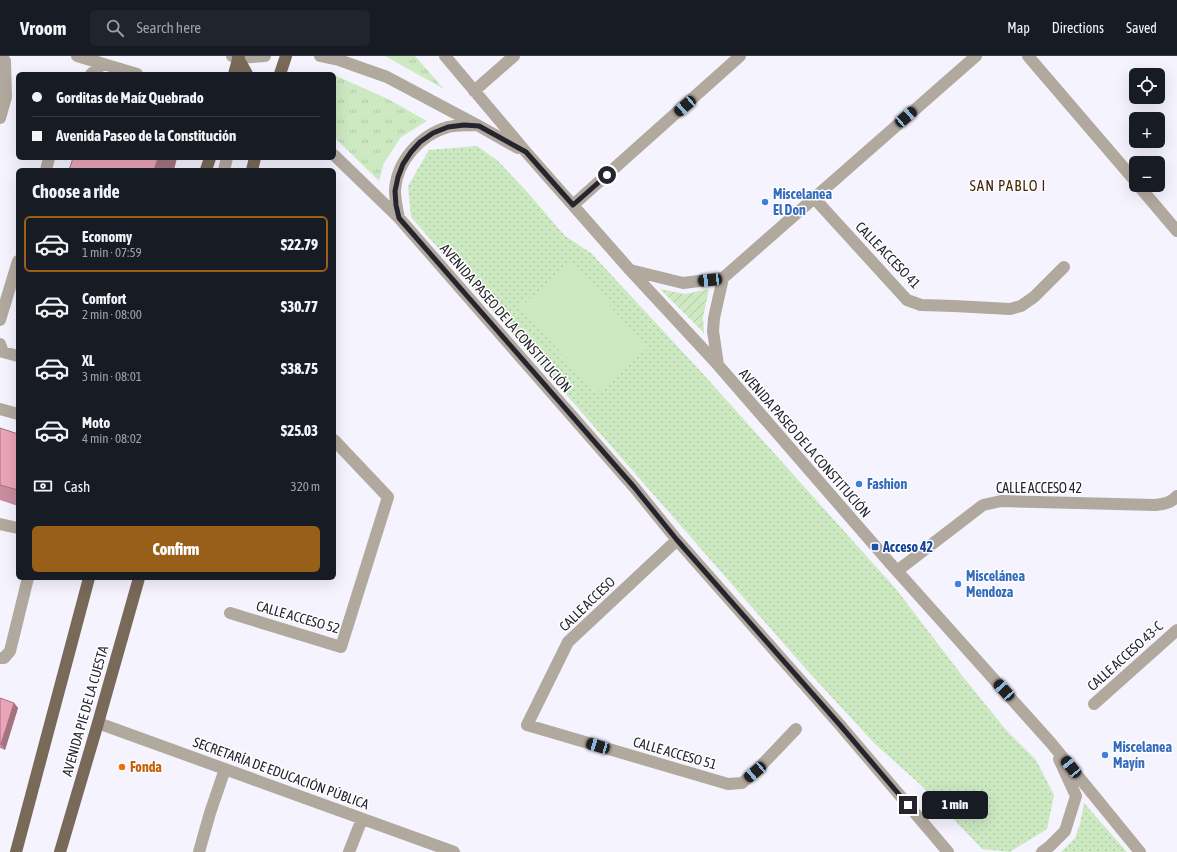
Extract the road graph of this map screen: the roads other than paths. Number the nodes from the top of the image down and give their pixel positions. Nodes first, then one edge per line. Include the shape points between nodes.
1 (1, 56) edge
2 (77, 56) edge
3 (236, 56) edge
4 (265, 56) edge
5 (286, 56) edge
6 (320, 56) edge
7 (445, 56) edge
8 (514, 56) edge
9 (740, 56) edge
10 (976, 56) edge
11 (1028, 56) edge
12 (103, 64) junction
13 (93, 72) edge
14 (130, 72) edge
15 (234, 72) edge
16 (246, 72) edge
17 (281, 72) edge
18 (474, 91) junction
19 (12, 98) edge
20 (0, 118) edge
21 (479, 126) junction
22 (526, 152) junction
23 (336, 157) edge
24 (1129, 174) edge
25 (1144, 192) edge
26 (814, 198) junction
27 (573, 205) junction
28 (399, 218) junction
29 (1177, 231) edge
30 (1064, 267) dead end
31 (16, 268) edge
32 (630, 270) junction
33 (723, 278) junction
34 (0, 320) edge
35 (1, 348) edge
36 (16, 355) edge
37 (718, 366) junction
38 (0, 409) edge
39 (16, 413) edge
40 (336, 442) edge
41 (1177, 496) edge
42 (0, 524) edge
43 (16, 528) edge
44 (677, 540) junction
45 (897, 571) junction
46 (28, 580) edge
47 (88, 580) edge
48 (138, 580) edge
49 (230, 613) dead end
50 (1177, 630) edge
51 (0, 658) edge
52 (1094, 704) dead end
53 (98, 723) junction
54 (527, 725) joint
55 (796, 729) dead end
56 (1051, 743) junction
57 (225, 769) junction
58 (362, 818) junction
59 (949, 851) edge
60 (16, 852) edge
61 (60, 852) edge
62 (199, 852) edge
63 (349, 852) edge
64 (454, 852) edge
65 (1042, 852) edge
66 (1140, 852) edge

1 - 19 street via 5,61
2 - 12 street
3 - 4 street
3 - 15 main road
3 - 16 main road
5 - 17 main road
6 - 21 street via 387,77
7 - 18 street, AVENIDA PASEO DE LA CONSTITUCIÓN
8 - 18 street
9 - 27 street
10 - 26 street
11 - 24 street
12 - 13 street
12 - 14 street
18 - 22 street, AVENIDA PASEO DE LA CONSTITUCIÓN
19 - 20 street
21 - 22 street
21 - 28 street via 448,127 433,133 411,152 403,164 395,191
22 - 27 street, AVENIDA PASEO DE LA CONSTITUCIÓN
23 - 28 street, AVENIDA PASEO DE LA CONSTITUCIÓN
25 - 29 street
26 - 30 street, CALLE ACCESO 41 via 907,300 921,306 1010,310 1034,297
26 - 33 street
27 - 32 street, AVENIDA PASEO DE LA CONSTITUCIÓN
28 - 44 street, AVENIDA PASEO DE LA CONSTITUCIÓN via 634,487
31 - 34 street
32 - 33 street via 683,283
32 - 37 street, AVENIDA PASEO DE LA CONSTITUCIÓN
33 - 37 street via 714,318
35 - 36 street
37 - 45 street, AVENIDA PASEO DE LA CONSTITUCIÓN
38 - 39 street
40 - 49 street, CALLE ACCESO 52 via 388,497 341,647
41 - 45 street, CALLE ACCESO 42 via 1165,504 1155,505 1001,501 983,505
42 - 43 street
44 - 54 street, CALLE ACCESO via 568,642
44 - 59 street, AVENIDA PASEO DE LA CONSTITUCIÓN
45 - 56 street, AVENIDA PASEO DE LA CONSTITUCIÓN
46 - 51 street via 10,651 4,658
47 - 60 main road, AVENIDA PIE DE LA CUESTA
48 - 53 main road, AVENIDA PIE DE LA CUESTA
50 - 52 street, CALLE ACCESO 43-C
53 - 57 street, SECRETARÍA DE EDUCACIÓN PÚBLICA
53 - 61 main road, AVENIDA PIE DE LA CUESTA
54 - 55 street, CALLE ACCESO 51 via 728,784 742,783
56 - 65 street via 1076,796 1065,831
56 - 66 street, AVENIDA PASEO DE LA CONSTITUCIÓN
57 - 58 street, SECRETARÍA DE EDUCACIÓN PÚBLICA
57 - 62 street
58 - 63 street
58 - 64 street, SECRETARÍA DE EDUCACIÓN PÚBLICA

